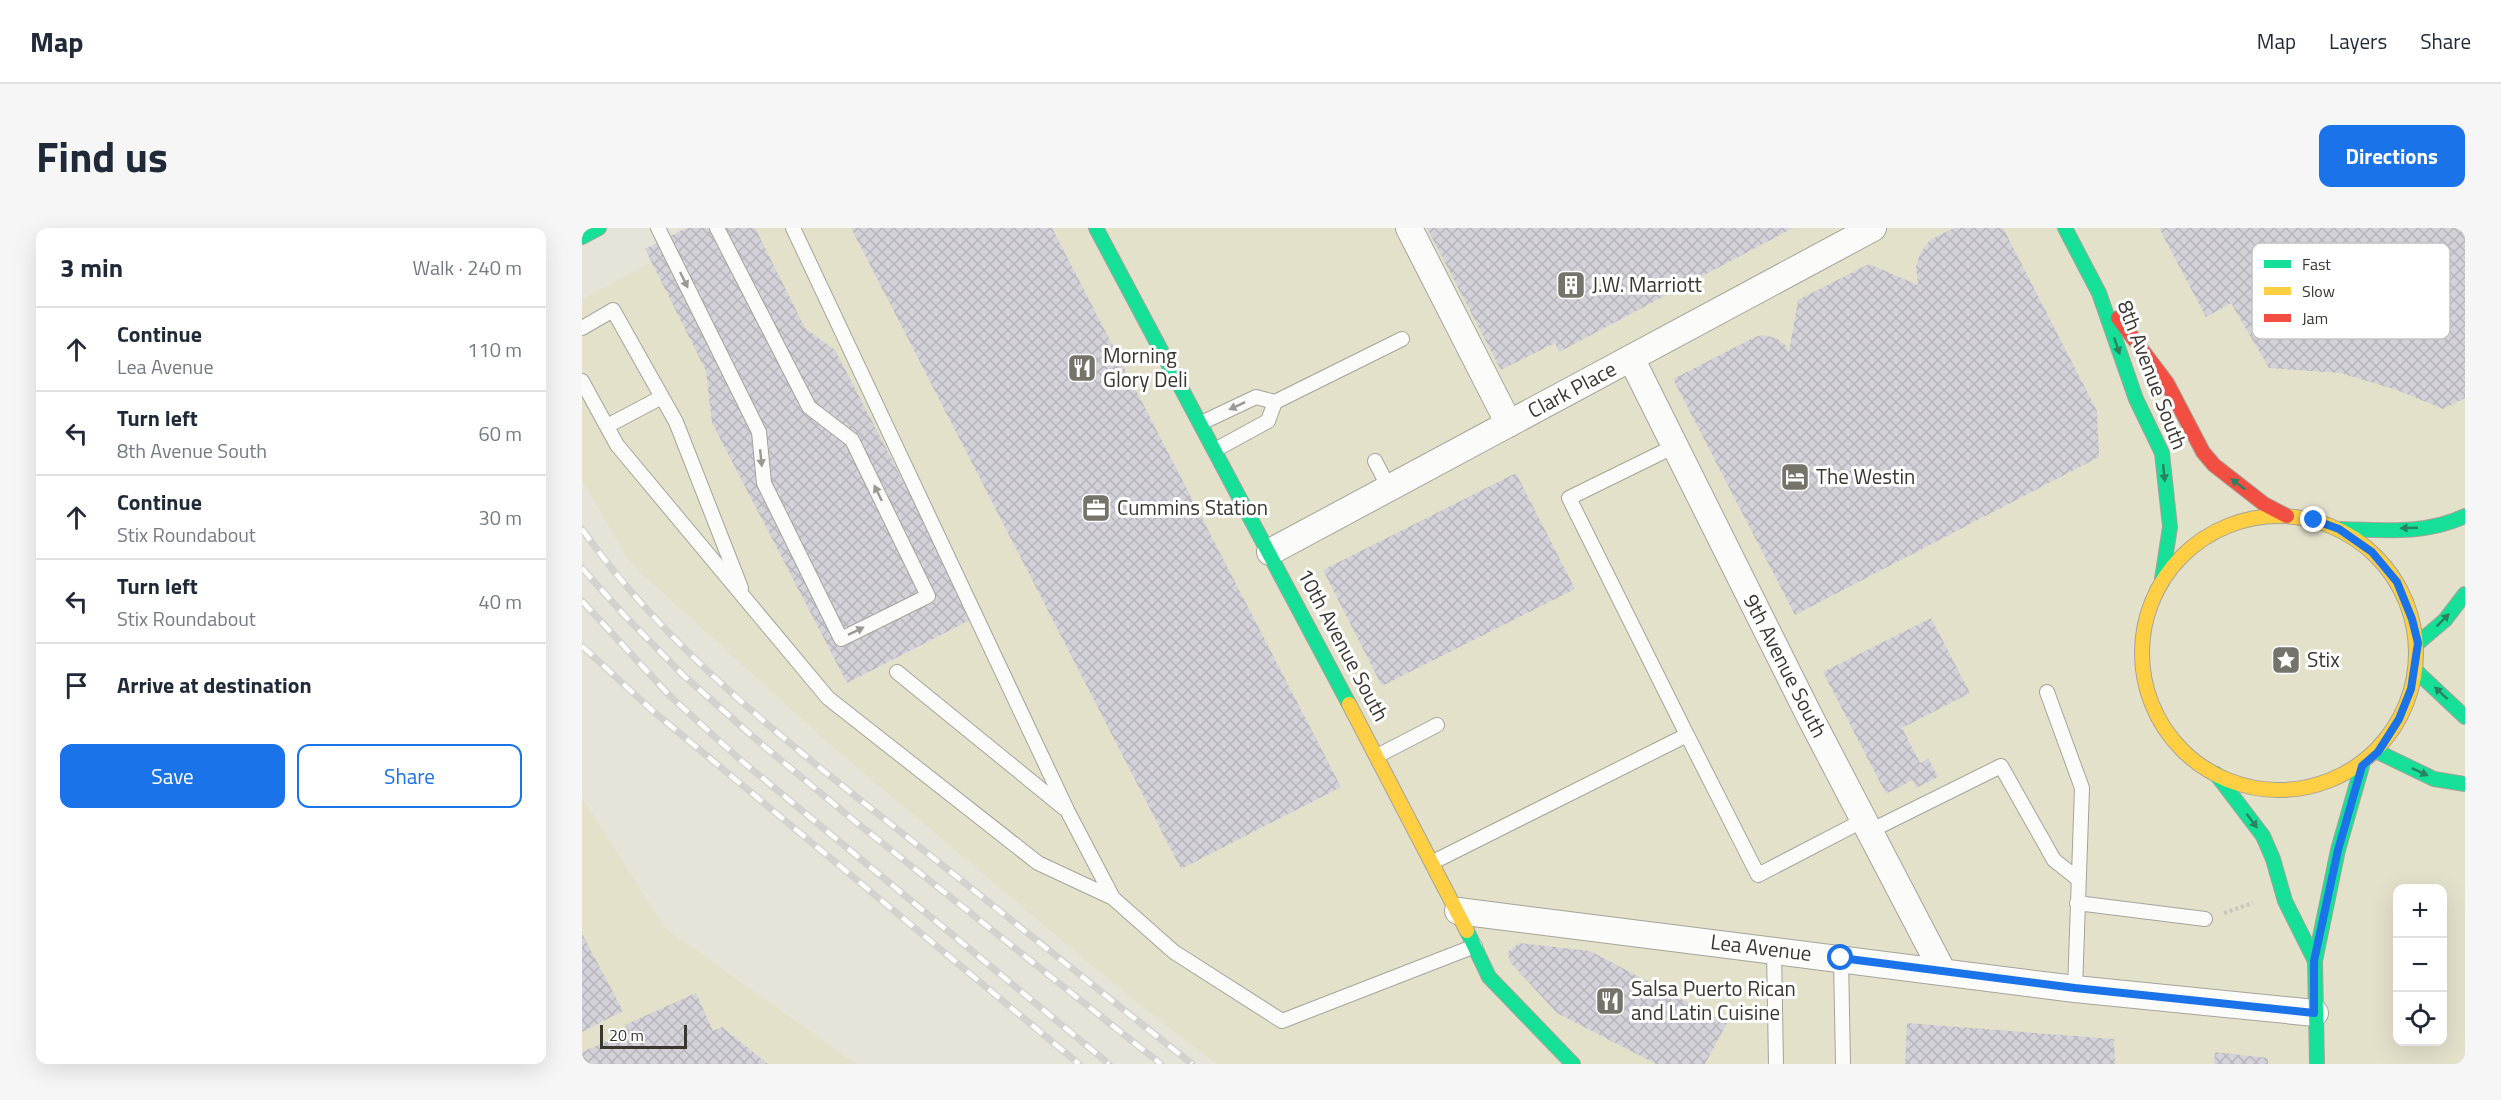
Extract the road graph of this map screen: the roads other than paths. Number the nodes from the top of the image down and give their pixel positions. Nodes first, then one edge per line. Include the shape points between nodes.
1 (599, 228) edge
2 (658, 228) edge
3 (717, 228) edge
4 (793, 228) edge
5 (1096, 228) edge
6 (1409, 228) edge
7 (1873, 228) edge
8 (2066, 228) edge
9 (582, 237) edge
10 (2099, 293) junction
11 (582, 328) edge
12 (1402, 339) dead end
13 (1631, 358) junction
14 (582, 381) edge
15 (662, 396) junction
16 (1275, 402) junction
17 (1201, 423) junction
18 (1509, 424) junction
19 (607, 426) junction
20 (1675, 446) junction
21 (1215, 450) junction
22 (1376, 461) dead end
23 (1389, 488) junction
24 (2287, 516) junction
25 (2465, 516) edge
26 (2339, 529) junction
27 (1270, 552) junction
28 (2162, 579) junction
29 (2465, 594) edge
30 (745, 598) junction
31 (2418, 643) junction
32 (2415, 670) junction
33 (897, 672) dead end
34 (2047, 692) dead end
35 (2465, 717) edge
36 (1437, 725) dead end
37 (1688, 735) junction
38 (2378, 752) junction
39 (1377, 756) junction
40 (2362, 766) junction
41 (2216, 774) junction
42 (2465, 784) edge
43 (1068, 812) junction
44 (1867, 826) junction
45 (1433, 862) junction
46 (2078, 879) junction
47 (1113, 898) junction
48 (2077, 903) junction
49 (1458, 911) junction
50 (2205, 919) road end
51 (1475, 945) junction
52 (1774, 950) junction
53 (1841, 958) junction
54 (2314, 961) junction
55 (1943, 972) junction
56 (2075, 988) junction
57 (2314, 1013) junction
58 (1573, 1064) edge
59 (1776, 1064) edge
60 (1843, 1064) edge
61 (2317, 1064) edge

1 - 9 main road
2 -> 3 lane via 759,432 764,483 841,639 928,596 852,440 809,407
4 - 43 lane
5 - 17 main road, 10th Avenue South
6 - 18 street
7 - 13 street, Clark Place
8 - 10 main road, 8th Avenue South
24 -> 10 main road, 8th Avenue South via 2264,504 2203,452 2167,383
10 -> 28 main road, 8th Avenue South via 2136,399 2162,453 2169,527
11 - 15 lane via 613,309
12 - 16 lane
13 - 18 street, Clark Place
13 - 20 street, 9th Avenue South
14 - 19 lane
15 - 19 lane
15 - 30 lane via 676,422
16 -> 17 lane via 1256,397
16 - 21 lane via 1268,421
17 - 21 main road, 10th Avenue South
18 - 23 street, Clark Place
19 - 30 lane via 617,445
20 - 37 lane via 1569,498
20 - 44 street, 9th Avenue South
21 - 27 main road, 10th Avenue South
22 - 23 lane
23 - 27 street, Clark Place
24 - 26 main road
24 - 28 main road via 2250,518 2216,530 2186,551
25 -> 26 main road via 2450,524 2429,527
26 - 31 main road via 2372,552 2397,582
27 - 39 main road, 10th Avenue South
28 - 41 main road via 2148,608 2142,640 2143,672 2151,704 2167,732 2189,756
31 -> 29 main road via 2445,620
30 - 47 lane via 828,698 1038,863
31 - 32 main road
35 -> 32 main road
32 - 38 main road via 2399,719
33 - 43 lane
34 - 46 lane via 2082,788
36 - 39 lane
37 - 44 lane via 1758,875
37 - 45 lane
38 - 40 main road
38 -> 42 main road via 2434,779
39 - 45 main road, 10th Avenue South
40 - 41 main road via 2323,782 2287,789 2251,786
40 - 54 main road via 2338,850
41 -> 54 main road via 2263,836 2285,901
43 - 47 lane
44 - 46 lane via 2001,766 2054,860
44 - 55 street, 9th Avenue South
45 - 49 main road, 10th Avenue South
46 - 48 lane
47 - 51 lane via 1174,952 1282,1021
48 - 50 lane
48 - 56 lane
49 - 51 main road, 10th Avenue South
49 - 52 street, Lea Avenue
51 - 58 main road, 10th Avenue South via 1489,977
52 - 53 street, Lea Avenue
52 - 59 lane
53 - 55 street, Lea Avenue
53 - 60 lane
54 - 57 main road
55 - 56 street, Lea Avenue
56 - 57 street, Lea Avenue
57 - 61 main road

